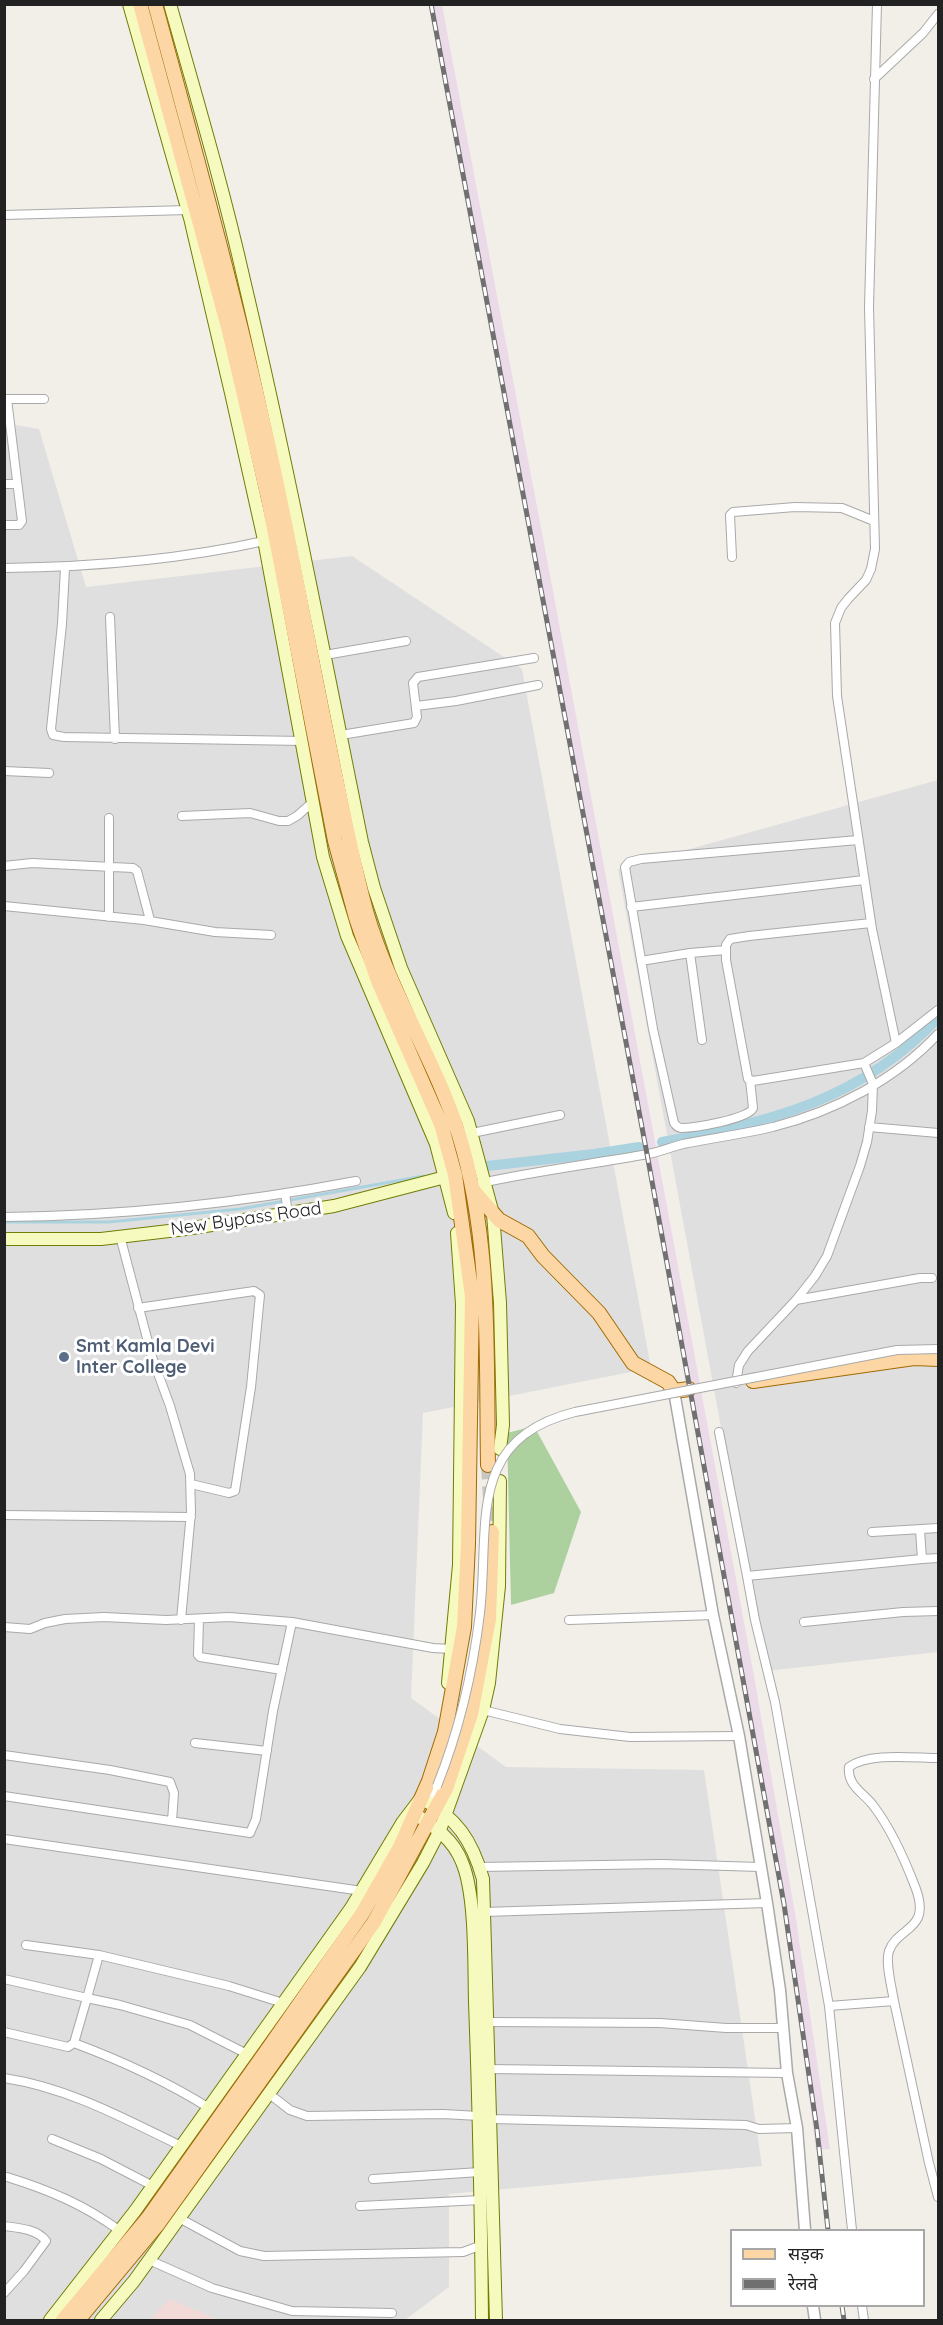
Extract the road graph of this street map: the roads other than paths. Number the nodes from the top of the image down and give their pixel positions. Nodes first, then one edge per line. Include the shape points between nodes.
1 (129, 4) edge
2 (141, 4) edge
3 (155, 4) edge
4 (170, 4) edge
5 (877, 4) edge
6 (939, 14) edge
7 (874, 79) junction
8 (188, 210) junction
9 (4, 215) edge
10 (5, 399) edge
11 (44, 399) dead end
12 (4, 484) edge
13 (17, 484) junction
14 (874, 521) junction
15 (4, 525) edge
16 (264, 541) junction
17 (732, 557) dead end
18 (4, 568) edge
19 (66, 568) junction
20 (110, 617) dead end
21 (406, 641) dead end
22 (325, 656) junction
23 (534, 658) dead end
24 (538, 685) dead end
25 (416, 705) junction
26 (340, 735) junction
27 (115, 739) junction
28 (303, 741) junction
29 (4, 771) edge
30 (48, 773) dead end
31 (314, 801) junction
32 (182, 816) dead end
33 (109, 818) dead end
34 (858, 840) junction
35 (4, 866) edge
36 (109, 867) junction
37 (864, 880) junction
38 (4, 906) edge
39 (632, 907) junction
40 (110, 917) junction
41 (150, 920) junction
42 (872, 923) junction
43 (272, 935) dead end
44 (726, 951) junction
45 (690, 953) junction
46 (641, 961) junction
47 (939, 1010) edge
48 (939, 1034) edge
49 (702, 1040) dead end
50 (896, 1043) junction
51 (865, 1065) junction
52 (750, 1080) junction
53 (873, 1085) junction
54 (560, 1115) dead end
55 (869, 1127) junction
56 (472, 1133) junction
57 (939, 1133) edge
58 (450, 1175) junction
59 (476, 1180) junction
60 (356, 1181) dead end
61 (286, 1202) junction
62 (493, 1214) junction
63 (4, 1217) edge
64 (120, 1236) junction
65 (4, 1239) edge
66 (932, 1278) dead end
67 (796, 1300) junction
68 (138, 1308) junction
69 (939, 1348) edge
70 (914, 1359) junction
71 (939, 1359) edge
72 (736, 1383) junction
73 (674, 1391) junction
74 (719, 1432) dead end
75 (500, 1449) dead end
76 (488, 1465) tunnel mouth
77 (500, 1481) dead end
78 (191, 1484) junction
79 (4, 1515) edge
80 (191, 1517) junction
81 (939, 1528) edge
82 (920, 1530) junction
83 (492, 1532) tunnel mouth
84 (872, 1533) dead end
85 (939, 1558) edge
86 (922, 1559) junction
87 (747, 1576) junction
88 (939, 1611) edge
89 (713, 1615) junction
90 (198, 1619) junction
91 (181, 1620) junction
92 (569, 1620) dead end
93 (292, 1622) junction
94 (804, 1622) dead end
95 (4, 1627) edge
96 (452, 1649) junction
97 (282, 1670) junction
98 (483, 1710) junction
99 (445, 1732) junction
100 (739, 1736) junction
101 (195, 1743) dead end
102 (267, 1751) junction
103 (4, 1755) edge
104 (939, 1758) edge
105 (4, 1796) edge
106 (433, 1805) junction
107 (415, 1814) junction
108 (172, 1821) junction
109 (434, 1826) junction
110 (4, 1839) edge
111 (480, 1867) junction
112 (760, 1867) junction
113 (362, 1891) junction
114 (484, 1894) junction
115 (470, 1897) junction
116 (767, 1903) junction
117 (484, 1912) junction
118 (26, 1945) dead end
119 (99, 1955) junction
120 (4, 1979) edge
121 (87, 1998) junction
122 (894, 2001) junction
123 (283, 2003) junction
124 (829, 2006) junction
125 (487, 2022) junction
126 (783, 2028) junction
127 (4, 2032) edge
128 (74, 2043) junction
129 (247, 2054) junction
130 (489, 2069) junction
131 (787, 2073) junction
132 (4, 2078) edge
133 (268, 2093) junction
134 (209, 2108) junction
135 (485, 2117) junction
136 (797, 2128) junction
137 (52, 2139) dead end
138 (181, 2146) junction
139 (480, 2172) junction
140 (7, 2177) dead end
141 (373, 2179) dead end
142 (153, 2186) junction
143 (939, 2197) edge
144 (481, 2200) junction
145 (360, 2206) dead end
146 (178, 2218) junction
147 (4, 2226) edge
148 (805, 2229) edge
149 (852, 2229) edge
150 (120, 2231) junction
151 (482, 2245) junction
152 (149, 2260) junction
153 (4, 2294) edge
154 (393, 2313) dead end
155 (50, 2320) edge
156 (63, 2320) edge
157 (78, 2320) edge
158 (101, 2320) edge
159 (482, 2320) edge
160 (496, 2320) edge

1 - 8 main road
2 - 58 main road via 232,342 268,498 335,841 378,981 441,1124
3 - 59 main road via 243,335 363,903 385,965
4 - 22 main road via 244,278
5 - 7 street
6 - 7 street
7 - 14 street via 869,307
8 - 9 street
8 - 16 main road
10 - 11 street
10 - 13 street
12 - 13 street
13 - 15 street via 22,523
14 - 17 street via 842,508 733,512
14 - 34 street via 871,569 841,608 836,623 837,696
16 - 19 street
16 - 28 main road
18 - 19 street
19 - 27 street via 51,733
20 - 27 street
21 - 22 street
22 - 26 main road
23 - 25 street via 417,677 413,683
24 - 25 street
25 - 26 street via 416,720 409,725
26 - 56 main road via 362,842 400,968
27 - 28 street
28 - 31 main road
29 - 30 street
31 - 32 street via 288,821 250,813
31 - 58 main road via 323,857 347,936
33 - 36 street
34 - 37 street
34 - 39 street via 632,861 624,871
35 - 36 street via 32,863
36 - 40 street
36 - 41 street via 137,871
37 - 39 street
37 - 42 street
38 - 40 street
39 - 46 street
40 - 41 street
41 - 43 street via 215,932
42 - 44 street via 730,939
42 - 50 street
44 - 45 street
44 - 52 street via 741,1049
45 - 46 street
45 - 49 street
46 - 52 street via 676,1126 748,1115 753,1108
47 - 50 street
48 - 53 street via 889,1078
50 - 51 street
51 - 52 street
51 - 53 street
53 - 55 street
53 - 59 street via 817,1112 776,1126 647,1154
54 - 56 street
55 - 57 street
55 - 67 street via 860,1166 827,1256
56 - 59 main road
58 - 59 main road, New Bypass Road
58 - 61 main road, New Bypass Road via 334,1206
58 - 96 main road via 462,1304 459,1565
58 - 99 main road via 472,1296 464,1627
59 - 62 main road
59 - 76 main road via 486,1296
60 - 61 street
61 - 63 street via 72,1217
61 - 64 main road, New Bypass Road via 186,1229
62 - 73 main road via 528,1236 599,1313 633,1363 668,1382
62 - 75 main road via 501,1303
64 - 65 main road, New Bypass Road
64 - 68 street
66 - 67 street
67 - 72 street via 748,1351 739,1365
68 - 78 street
68 - 78 street via 254,1290 260,1295 235,1491
69 - 70 street
69 - 106 street, bridge via 897,1350 575,1412 538,1425 522,1436 506,1454 488,1492 480,1612 472,1659
70 - 71 main road
70 - 72 main road
72 - 73 main road
73 - 89 street
74 - 87 street
77 - 98 main road via 495,1644
78 - 80 street
79 - 80 street
80 - 91 street
81 - 82 street
82 - 84 street
82 - 86 street
83 - 106 main road via 489,1619 471,1714 446,1789
85 - 86 street
86 - 87 street
87 - 124 street via 777,1713
88 - 94 street
89 - 92 street
89 - 100 street
90 - 91 street
90 - 93 street
90 - 97 street via 200,1657
91 - 95 street via 104,1617 64,1619 30,1629
93 - 96 street
93 - 97 street
96 - 99 main road
97 - 102 street
98 - 100 street via 560,1729 630,1737
98 - 106 main road
99 - 106 main road via 437,1762
100 - 112 street
101 - 102 street
102 - 108 street via 256,1819 250,1833
103 - 108 street via 170,1782 174,1793
104 - 122 street via 872,1759 849,1767 848,1774 858,1792 878,1811 889,1830 919,1905 915,1922 888,1954
105 - 108 street
106 - 107 main road
106 - 109 main road
106 - 111 main road via 466,1838
106 - 113 main road via 402,1823
107 - 109 main road
107 - 156 main road via 362,1914 148,2218
109 - 115 main road via 457,1850 464,1864
109 - 133 main road via 423,1863 360,1967
109 - 157 main road via 374,1922 158,2224
110 - 113 street
111 - 112 street
111 - 114 main road
112 - 116 street
113 - 123 main road
114 - 115 main road
114 - 117 main road
115 - 135 main road
116 - 117 street
116 - 126 street
117 - 125 main road
118 - 119 street
119 - 121 street
119 - 123 street
120 - 121 street
121 - 128 street
121 - 129 street via 190,2025
122 - 124 street
122 - 143 street
123 - 129 main road
124 - 149 street
125 - 126 street
125 - 130 main road
126 - 131 street
127 - 128 street via 68,2047
128 - 134 street via 156,2077
129 - 134 main road
130 - 131 street
130 - 135 main road
131 - 136 street
132 - 138 street via 32,2082 82,2098
133 - 135 street via 290,2110 307,2116 397,2113
133 - 146 main road
134 - 138 main road
135 - 136 street
135 - 139 main road
135 - 160 main road
136 - 148 street
137 - 142 street
138 - 142 main road
139 - 141 street
139 - 144 main road
140 - 150 street via 71,2199
142 - 150 main road
144 - 145 street
144 - 151 main road
146 - 151 street via 240,2251 264,2256 463,2252
146 - 152 main road
147 - 153 street via 25,2229 46,2241
150 - 155 main road
151 - 159 main road
152 - 154 street via 212,2288 292,2311
152 - 158 main road

